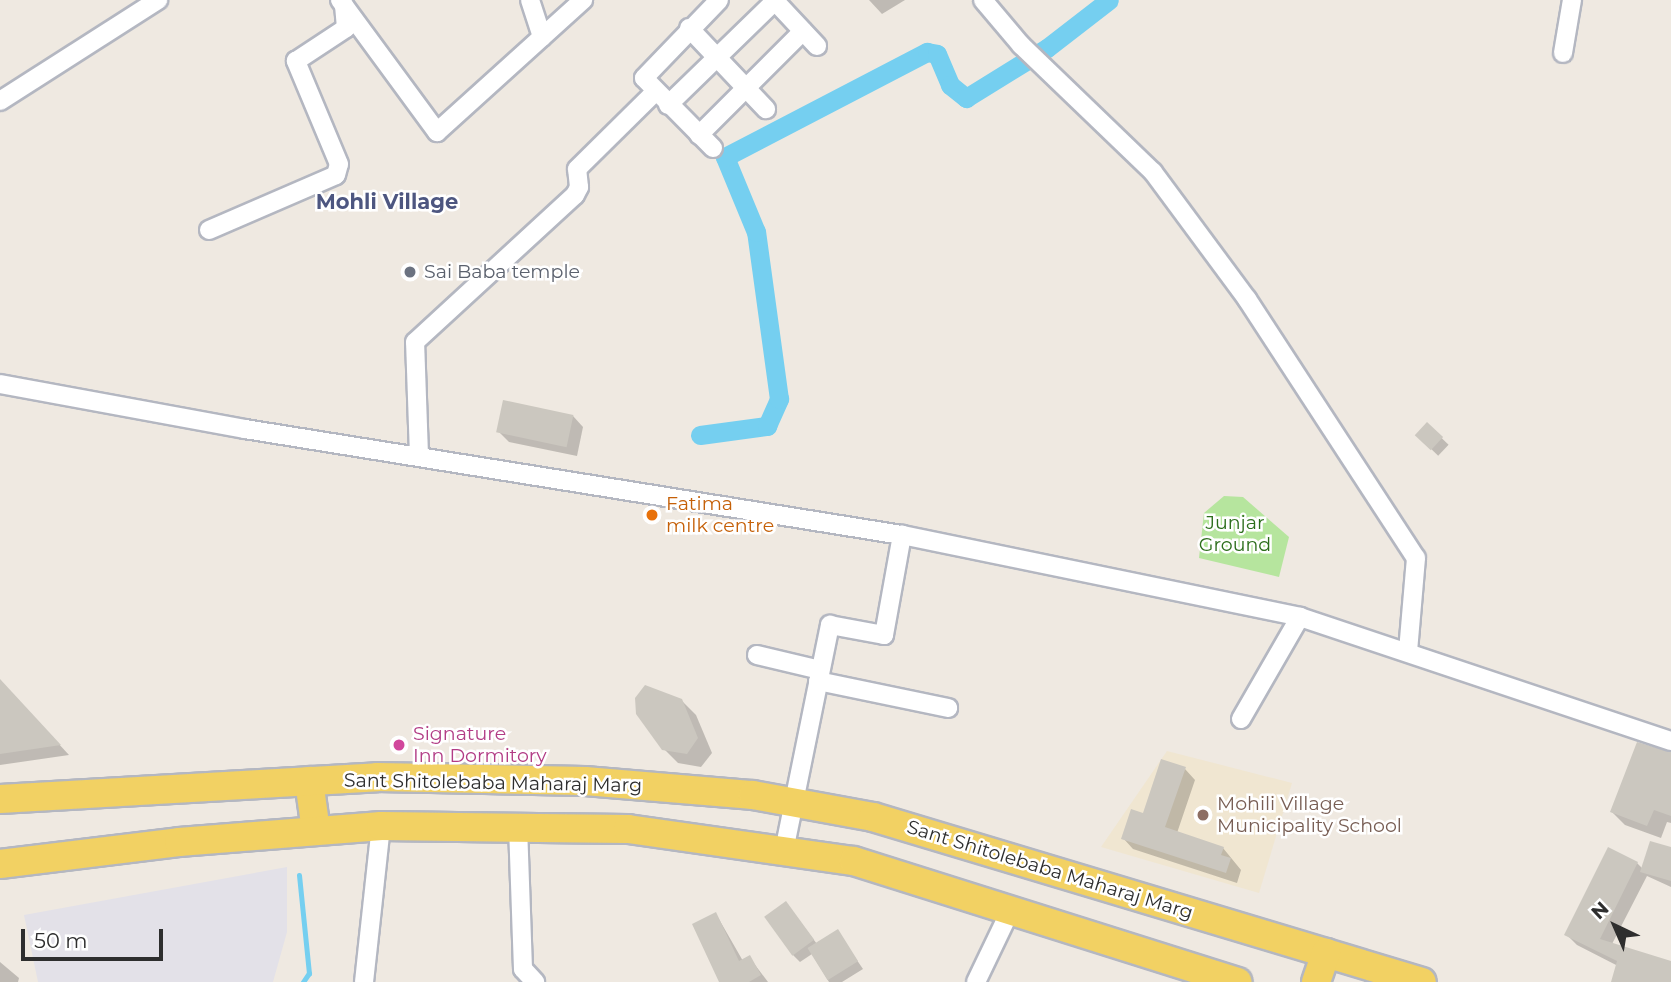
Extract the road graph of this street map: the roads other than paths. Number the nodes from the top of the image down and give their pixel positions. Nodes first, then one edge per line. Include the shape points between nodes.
1 (159, 0) edge
2 (530, 0) edge
3 (583, 0) edge
4 (719, 0) edge
5 (983, 0) edge
6 (1572, 0) edge
7 (774, 1) edge
8 (342, 3) edge
9 (690, 29) junction
10 (803, 31) junction
11 (542, 37) junction
12 (817, 46) dead end
13 (1563, 53) dead end
14 (718, 58) junction
15 (744, 88) junction
16 (655, 92) junction
17 (0, 101) edge
18 (668, 105) junction
19 (766, 109) dead end
20 (699, 135) junction
21 (713, 148) dead end
22 (209, 230) dead end
23 (0, 384) edge
24 (419, 455) junction
25 (902, 536) junction
26 (1300, 617) junction
27 (1408, 652) junction
28 (757, 656) dead end
29 (819, 676) junction
30 (948, 708) dead end
31 (1241, 719) dead end
32 (1671, 741) edge
33 (309, 781) junction
34 (0, 799) edge
35 (793, 802) junction
36 (381, 826) junction
37 (519, 826) junction
38 (316, 831) junction
39 (784, 851) junction
40 (0, 864) edge
41 (1011, 908) junction
42 (1326, 953) junction
43 (364, 982) edge
44 (535, 982) edge
45 (976, 982) edge
46 (1237, 982) edge
47 (1316, 982) edge
48 (1422, 982) edge

1 - 17 street
2 - 11 street
3 - 11 street
4 - 9 street
5 - 27 street via 1021,45 1153,172 1247,299 1416,558
6 - 13 street
7 - 10 street
7 - 14 street
8 - 11 street via 437,132
8 - 22 street via 346,27 296,61 339,164 336,175
9 - 14 street
9 - 16 street via 644,78
10 - 12 street
10 - 15 street
14 - 15 street
14 - 18 street
15 - 19 street
15 - 20 street
16 - 18 street
16 - 24 street via 577,169 579,187 566,204 415,342
18 - 20 street
20 - 21 street
23 - 24 street
24 - 25 street
25 - 26 street
25 - 29 street via 884,635 830,625
26 - 27 street
26 - 31 street
27 - 32 street
28 - 29 street
29 - 30 street
29 - 35 street
33 - 34 main road, Sant Shitolebaba Maharaj Marg
33 - 35 main road, Sant Shitolebaba Maharaj Marg via 377,777 585,781
33 - 38 main road
35 - 39 street
35 - 42 main road, Sant Shitolebaba Maharaj Marg via 873,817
36 - 37 main road
36 - 38 main road
36 - 43 street
37 - 39 main road via 628,829
37 - 44 street via 523,969
38 - 40 main road
39 - 41 main road via 854,861
41 - 45 street
41 - 46 main road
42 - 47 main road
42 - 48 main road, Sant Shitolebaba Maharaj Marg

